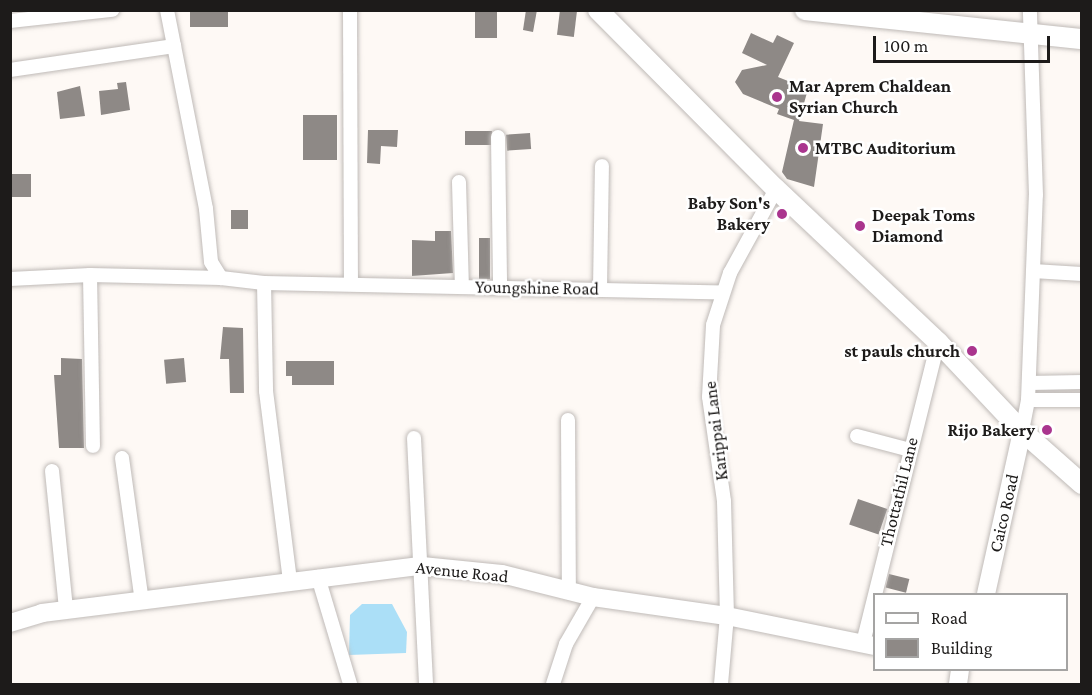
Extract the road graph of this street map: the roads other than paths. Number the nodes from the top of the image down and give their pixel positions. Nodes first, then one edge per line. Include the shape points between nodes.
1 (112, 10) edge
2 (167, 10) edge
3 (350, 10) edge
4 (598, 10) edge
5 (805, 10) edge
6 (1030, 10) edge
7 (10, 21) edge
8 (1031, 33) junction
9 (1082, 39) edge
10 (174, 46) junction
11 (10, 70) edge
12 (498, 137) dead end
13 (602, 166) dead end
14 (459, 182) dead end
15 (776, 189) junction
16 (1033, 271) junction
17 (1082, 274) edge
18 (90, 275) junction
19 (221, 278) junction
20 (10, 279) edge
21 (351, 282) junction
22 (264, 283) junction
23 (462, 287) junction
24 (500, 288) junction
25 (600, 289) junction
26 (723, 292) junction
27 (938, 342) junction
28 (1082, 382) edge
29 (1029, 383) junction
30 (1028, 400) junction
31 (1082, 400) edge
32 (568, 420) dead end
33 (1022, 431) junction
34 (856, 436) dead end
35 (414, 438) dead end
36 (93, 446) dead end
37 (910, 450) junction
38 (122, 458) dead end
39 (52, 471) dead end
40 (1082, 484) edge
41 (422, 566) junction
42 (318, 577) junction
43 (290, 582) junction
44 (568, 592) junction
45 (880, 593) edge
46 (986, 593) edge
47 (593, 597) junction
48 (142, 602) junction
49 (66, 610) junction
50 (727, 616) junction
51 (10, 623) edge
52 (873, 626) edge
53 (869, 645) edge
54 (350, 684) edge
55 (426, 684) edge
56 (553, 684) edge
57 (721, 684) edge

1 - 7 street
2 - 10 street
3 - 21 street
4 - 15 main road
5 - 8 main road
6 - 8 street
8 - 9 main road
8 - 16 street via 1036,195
10 - 11 street
10 - 19 street via 207,208 211,262
12 - 24 street
13 - 25 street
14 - 23 street
15 - 26 street, Karippai Lane
15 - 27 main road
16 - 17 street
16 - 29 street
18 - 19 street, Youngshine Road
18 - 20 street, Youngshine Road
18 - 36 street
19 - 22 street, Youngshine Road
21 - 22 street, Youngshine Road
21 - 23 street, Youngshine Road
22 - 43 street via 266,391
23 - 24 street, Youngshine Road
24 - 25 street, Youngshine Road
25 - 26 street, Youngshine Road
26 - 50 street, Karippai Lane via 713,325 709,397 724,501
27 - 33 main road
27 - 37 street, Thottathil Lane
28 - 29 street
29 - 30 street
30 - 31 street
30 - 33 street
32 - 44 street
33 - 40 main road
33 - 46 street, Caico Road
34 - 37 street
35 - 41 street
37 - 45 street, Thottathil Lane
38 - 48 street
39 - 49 street
41 - 42 street, Avenue Road
41 - 44 street, Avenue Road via 502,574
41 - 55 street
42 - 43 street, Avenue Road
42 - 54 street
43 - 48 street, Avenue Road
44 - 47 street, Avenue Road
47 - 50 street, Avenue Road
47 - 56 street via 566,644
48 - 49 street, Avenue Road
49 - 51 street, Avenue Road
50 - 53 street, Avenue Road
50 - 57 street, Karippai Lane
52 - 53 street, Thottathil Lane

